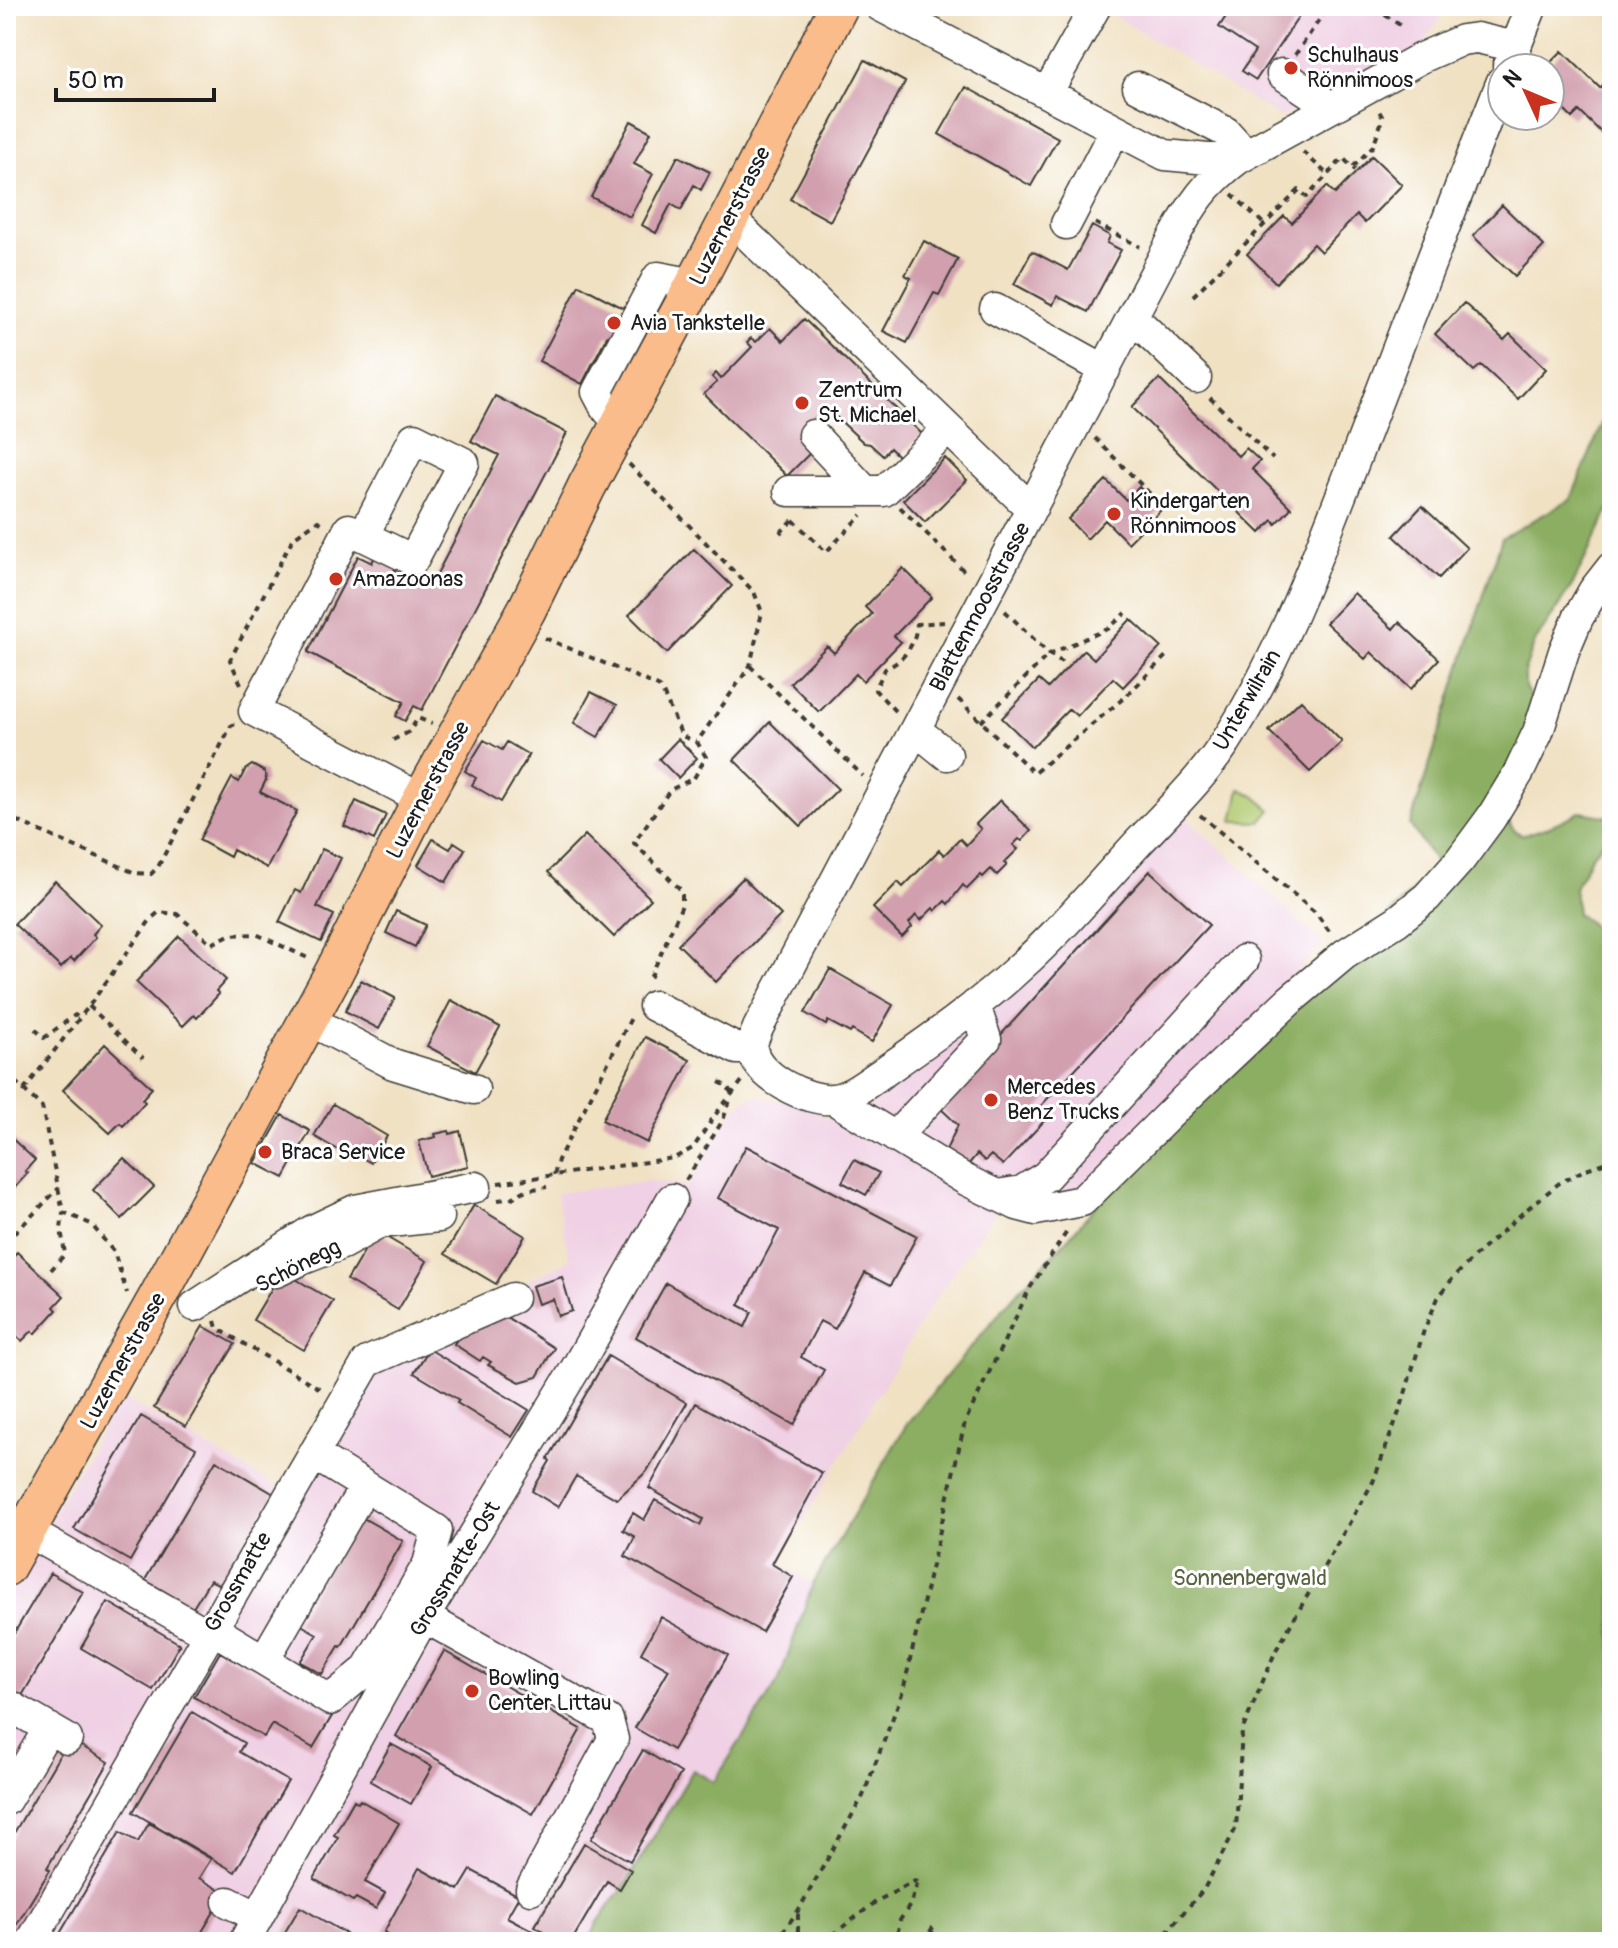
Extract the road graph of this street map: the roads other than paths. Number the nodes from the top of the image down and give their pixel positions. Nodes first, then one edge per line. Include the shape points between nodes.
1 (839, 6) edge
2 (880, 6) edge
3 (1096, 6) edge
4 (1532, 6) edge
5 (1502, 52) edge
6 (1514, 52) edge
7 (1282, 74) road end
8 (1138, 87) dead end
9 (1047, 93) junction
10 (1326, 110) junction
11 (1486, 122) edge
12 (1115, 130) junction
13 (1165, 155) junction
14 (1242, 156) junction
15 (1190, 208) junction
16 (1069, 217) road end
17 (730, 218) junction
18 (995, 309) dead end
19 (1131, 321) junction
20 (1105, 370) junction
21 (1202, 387) road end
22 (948, 429) junction
23 (813, 435) dead end
24 (875, 491) junction
25 (791, 505) road end
26 (1033, 506) junction
27 (363, 536) dead end
28 (1612, 567) edge
29 (905, 721) junction
30 (947, 755) dead end
31 (422, 799) junction
32 (1244, 960) dead end
33 (645, 1001) road end
34 (975, 1005) junction
35 (309, 1020) junction
36 (754, 1056) junction
37 (474, 1089) dead end
38 (833, 1099) junction
39 (895, 1137) junction
40 (476, 1187) road end
41 (676, 1193) road end
42 (997, 1195) junction
43 (439, 1217) dead end
44 (513, 1298) dead end
45 (178, 1306) junction
46 (313, 1454) junction
47 (365, 1486) junction
48 (27, 1531) junction
49 (6, 1567) edge
50 (424, 1617) junction
51 (210, 1631) junction
52 (264, 1660) junction
53 (6, 1705) edge
54 (6, 1800) edge
55 (531, 1889) dead end
56 (228, 1902) dead end
57 (251, 1930) edge
58 (31, 1942) edge

1 - 17 main road, Luzernerstrasse
2 - 9 street
3 - 9 street
4 - 6 street
5 - 10 street, Blattenmoosstrasse via 1477,38 1462,40
7 - 10 street via 1321,100
8 - 14 street via 1226,132
9 - 12 street
10 - 14 street, Blattenmoosstrasse
11 - 34 street, Unterwilrain via 1291,621 1232,733 1180,798 1060,927
12 - 13 street
12 - 16 street
13 - 14 street
13 - 15 street via 1182,176
14 - 15 street, Blattenmoosstrasse
15 - 19 street, Blattenmoosstrasse
17 - 22 street
17 - 31 main road, Luzernerstrasse via 621,442 587,486 522,618
18 - 20 street
19 - 20 street, Blattenmoosstrasse
19 - 21 street
20 - 26 street, Blattenmoosstrasse
22 - 24 street
22 - 26 street
23 - 24 street
24 - 25 street
26 - 29 street, Blattenmoosstrasse
27 - 31 street via 349,529 254,711
28 - 42 street via 1578,618 1519,772 1491,818 1427,897 1290,1000 1080,1201 1036,1210
29 - 30 street
29 - 36 street, Blattenmoosstrasse via 883,792 758,1028
31 - 35 main road, Luzernerstrasse
32 - 42 street via 1046,1176 1022,1191
33 - 36 street
34 - 38 street, Unterwilrain via 871,1081
34 - 39 street via 986,1039
35 - 37 street via 393,1064
35 - 45 main road, Luzernerstrasse
36 - 38 street via 772,1078 792,1089
38 - 39 street
39 - 42 street
40 - 45 street via 355,1210
41 - 50 street, Grossmatte-Ost
43 - 45 street, Schönegg via 380,1223 272,1274 229,1304
44 - 46 street, Grossmatte via 367,1362
45 - 48 main road, Luzernerstrasse
46 - 47 street
46 - 51 street, Grossmatte
47 - 52 street
47 - 52 street via 437,1530 428,1564 366,1670 330,1700
48 - 49 main road, Luzernerstrasse
48 - 51 street
50 - 55 street via 608,1720 613,1739
50 - 57 street, Grossmatte-Ost
51 - 52 street
51 - 58 street, Grossmatte
53 - 54 street via 58,1733
56 - 57 street

